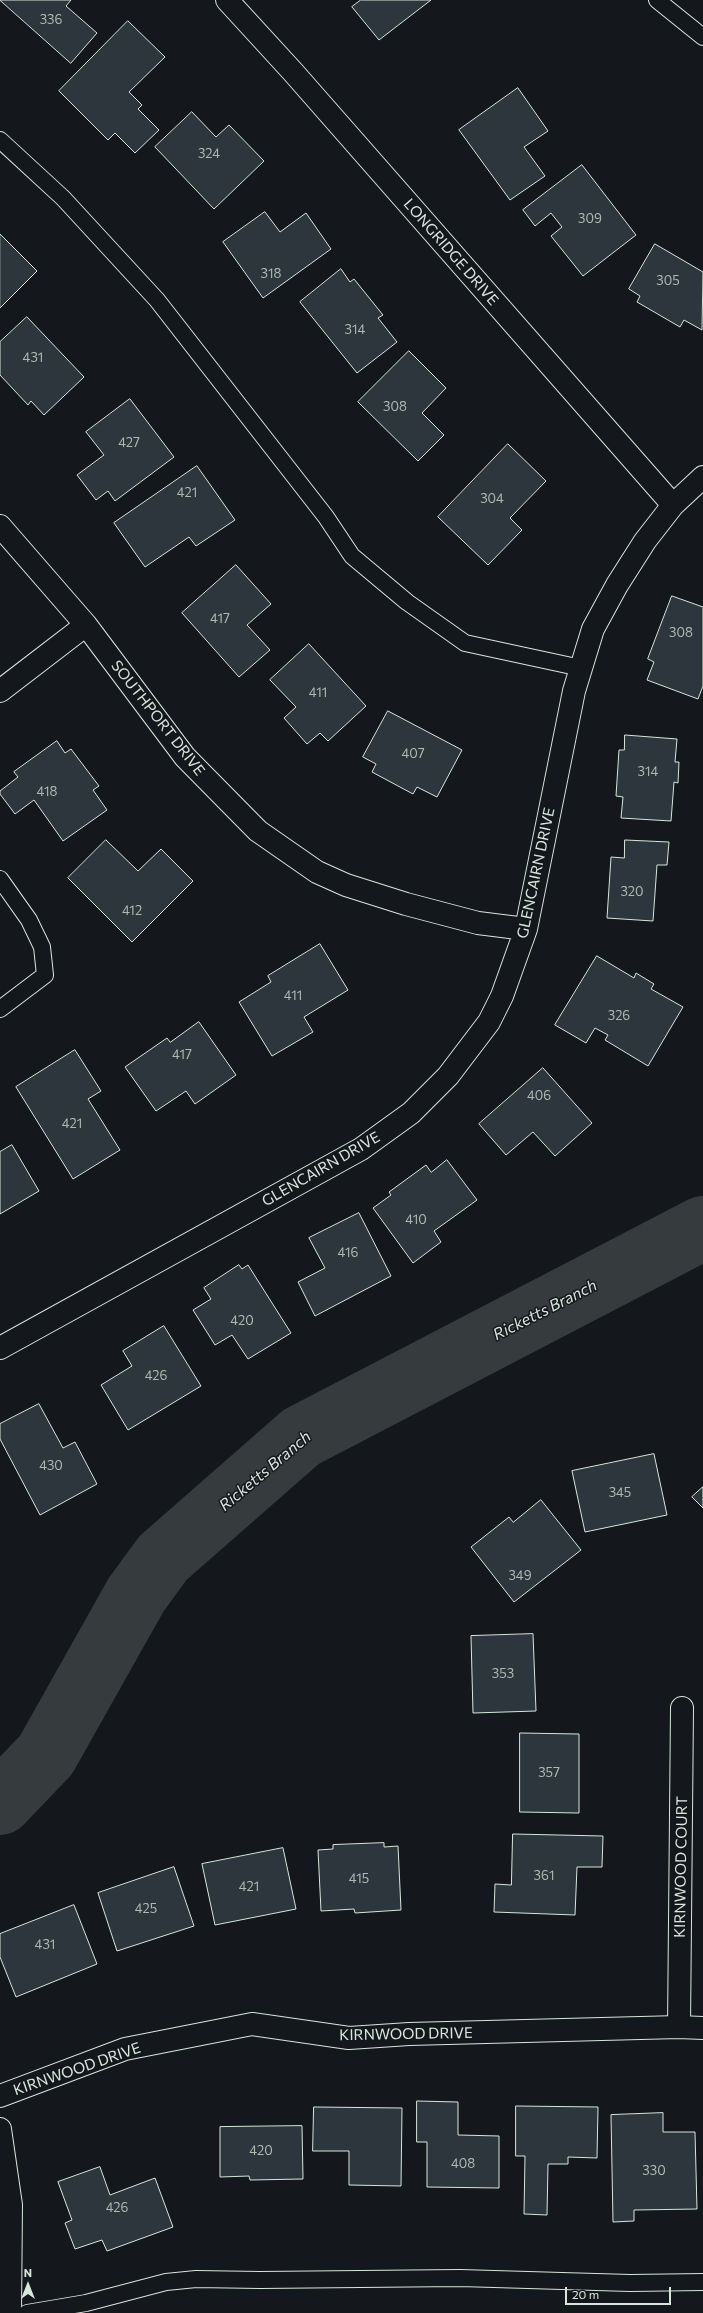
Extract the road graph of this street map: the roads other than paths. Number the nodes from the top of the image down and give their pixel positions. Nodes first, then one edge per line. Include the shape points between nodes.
1 (227, 0) edge
2 (657, 0) edge
3 (703, 37) edge
4 (0, 140) edge
5 (703, 478) edge
6 (673, 505) junction
7 (0, 526) edge
8 (86, 625) junction
9 (581, 668) junction
10 (0, 691) edge
11 (0, 878) edge
12 (526, 929) junction
13 (0, 1009) edge
14 (0, 1348) edge
15 (682, 1708) dead end
16 (679, 2027) junction
17 (703, 2028) edge
18 (0, 2096) edge
19 (0, 2129) edge
20 (703, 2282) edge
21 (10, 2313) edge
22 (27, 2313) edge

1 - 6 street, LONGRIDGE DRIVE
2 - 3 lane
4 - 9 lane via 63,198 157,300 246,411 326,517 352,556 407,602 465,643
5 - 6 street, GLENCAIRN DRIVE
6 - 9 street, GLENCAIRN DRIVE via 616,584 593,629
7 - 8 street, SOUTHPORT DRIVE
8 - 10 street
8 - 12 street, SOUTHPORT DRIVE via 185,757 258,831 317,872 346,885 406,904 478,923
9 - 12 street, GLENCAIRN DRIVE via 574,691
11 - 13 lane via 30,920 42,947 45,975
12 - 14 street, GLENCAIRN DRIVE via 502,996 489,1022 448,1076 411,1113 361,1149
15 - 16 street, KIRNWOOD COURT
16 - 17 street, KIRNWOOD DRIVE
16 - 18 street, KIRNWOOD DRIVE via 350,2038 252,2024 125,2049
19 - 21 street via 11,2206
20 - 22 lane via 630,2283 460,2278 196,2279 166,2282 86,2303

